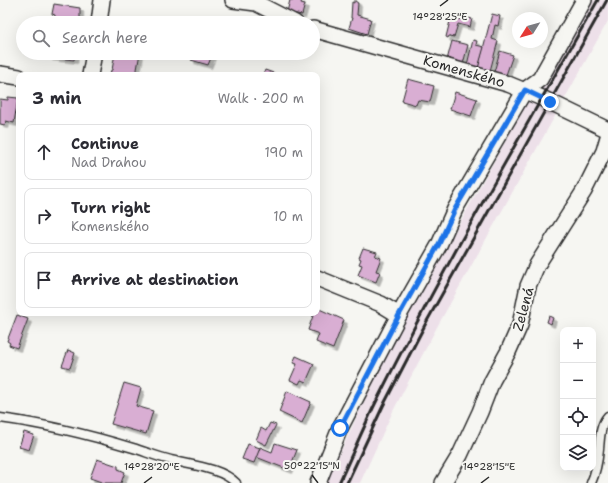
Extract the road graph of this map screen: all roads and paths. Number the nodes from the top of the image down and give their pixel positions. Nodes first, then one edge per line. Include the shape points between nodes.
1 (102, 0) edge
2 (233, 0) edge
3 (584, 0) edge
4 (99, 16) edge
5 (281, 16) edge
6 (320, 31) edge
7 (93, 60) edge
8 (91, 72) edge
9 (0, 74) edge
10 (16, 77) edge
11 (525, 90) junction
12 (608, 130) edge
13 (608, 137) edge
14 (320, 279) edge
15 (399, 315) junction
16 (608, 416) edge
17 (0, 418) edge
18 (236, 483) edge
19 (318, 483) edge
20 (443, 483) edge
21 (591, 483) edge

1 - 4 street
2 - 5 street via 256,3
3 - 11 street via 540,79
6 - 11 street, Komenského
7 - 8 street
9 - 10 street
11 - 12 street, Komenského
11 - 15 street via 455,209 439,244
13 - 20 street, Zelená via 604,151 584,191 536,265 528,286 520,325 460,455
14 - 15 street via 381,304
15 - 19 street via 340,428
16 - 21 lane via 600,431 599,450
17 - 18 lane via 75,432 209,470 224,475

